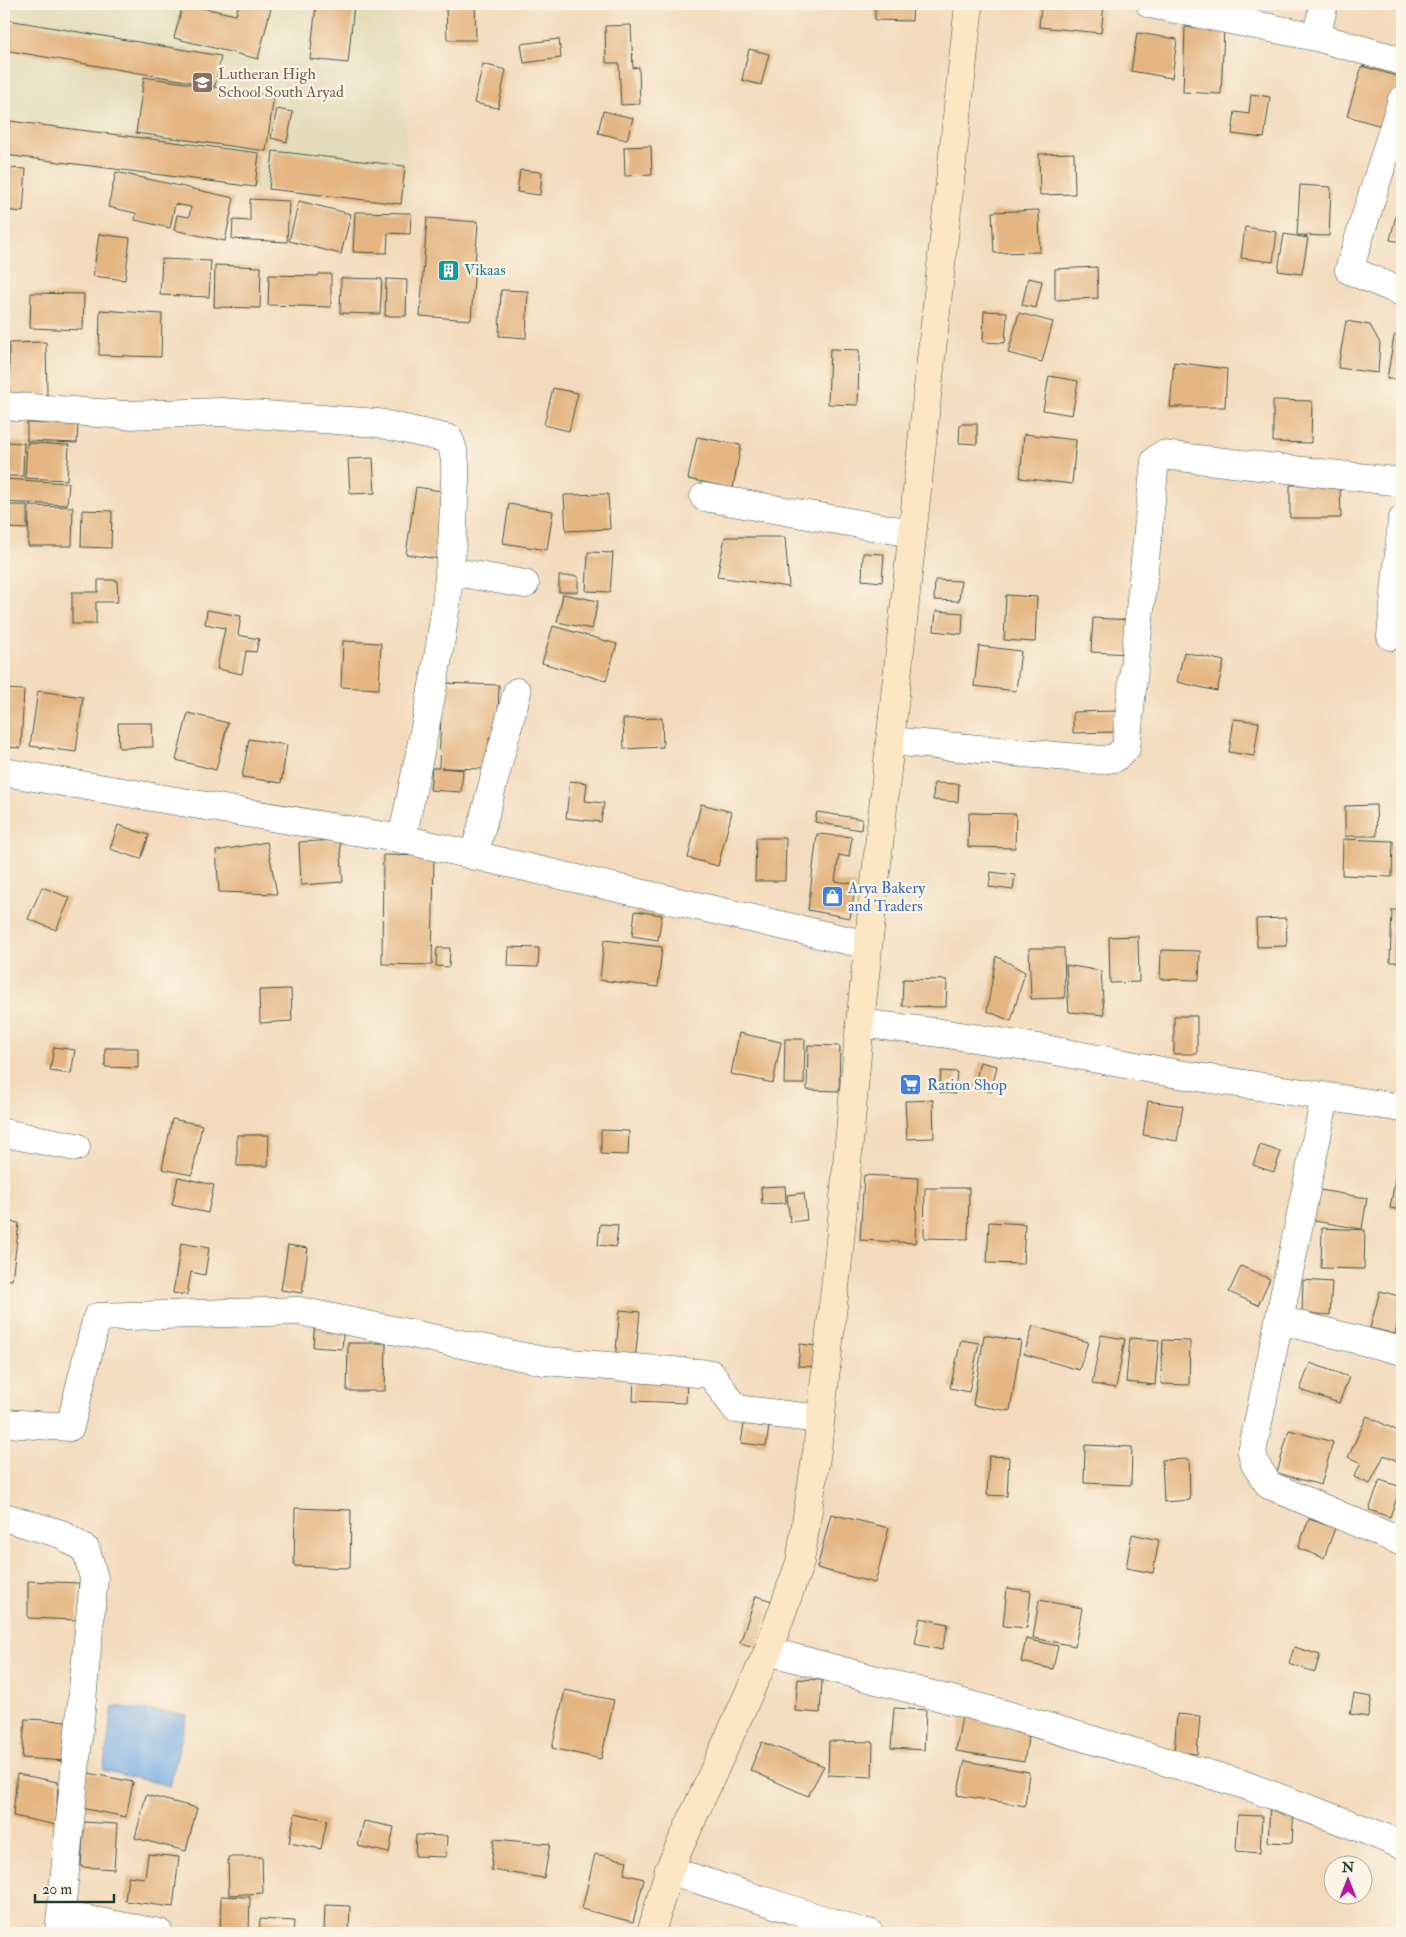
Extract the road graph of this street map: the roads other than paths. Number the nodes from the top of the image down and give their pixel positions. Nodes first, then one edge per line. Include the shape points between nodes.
1 (969, 4) edge
2 (1150, 4) edge
3 (1324, 4) edge
4 (1316, 37) junction
5 (1402, 61) edge
6 (1402, 100) edge
7 (1402, 292) edge
8 (4, 406) edge
9 (1402, 482) edge
10 (704, 497) dead end
11 (1402, 520) edge
12 (912, 532) junction
13 (449, 571) junction
14 (525, 584) dead end
15 (1391, 636) dead end
16 (517, 692) dead end
17 (890, 741) junction
18 (4, 772) edge
19 (402, 839) junction
20 (474, 856) junction
21 (868, 945) junction
22 (860, 1022) junction
23 (1326, 1097) junction
24 (1402, 1108) edge
25 (4, 1133) edge
26 (76, 1147) dead end
27 (1279, 1320) junction
28 (1402, 1351) edge
29 (820, 1419) junction
30 (4, 1423) edge
31 (4, 1517) edge
32 (1402, 1542) edge
33 (768, 1651) junction
34 (1402, 1845) edge
35 (669, 1870) junction
36 (60, 1924) edge
37 (159, 1933) edge
38 (651, 1933) edge
39 (869, 1933) edge

1 - 12 main road
2 - 4 street
3 - 4 street
4 - 5 street
6 - 7 street via 1349,270
8 - 13 street via 126,415 222,412 378,423 449,439 454,448 455,467 454,539
9 - 17 street via 1162,455 1155,462 1126,748 1115,758 1101,760
10 - 12 street
11 - 15 street
12 - 17 main road
13 - 14 street
13 - 19 street via 434,685
16 - 20 street
17 - 21 main road
18 - 19 street
19 - 20 street
20 - 21 street
21 - 22 main road
22 - 23 street via 1046,1049
22 - 29 main road
23 - 24 street
23 - 27 street
25 - 26 street
27 - 28 street
27 - 32 street via 1252,1452 1254,1464 1269,1485
29 - 30 street via 736,1409 711,1374 544,1361 299,1311 97,1317 70,1427
29 - 33 main road via 800,1562
31 - 36 street via 61,1534 86,1550 94,1578
33 - 34 street via 1004,1714 1242,1784
33 - 35 main road
35 - 38 main road
35 - 39 street
36 - 37 street

